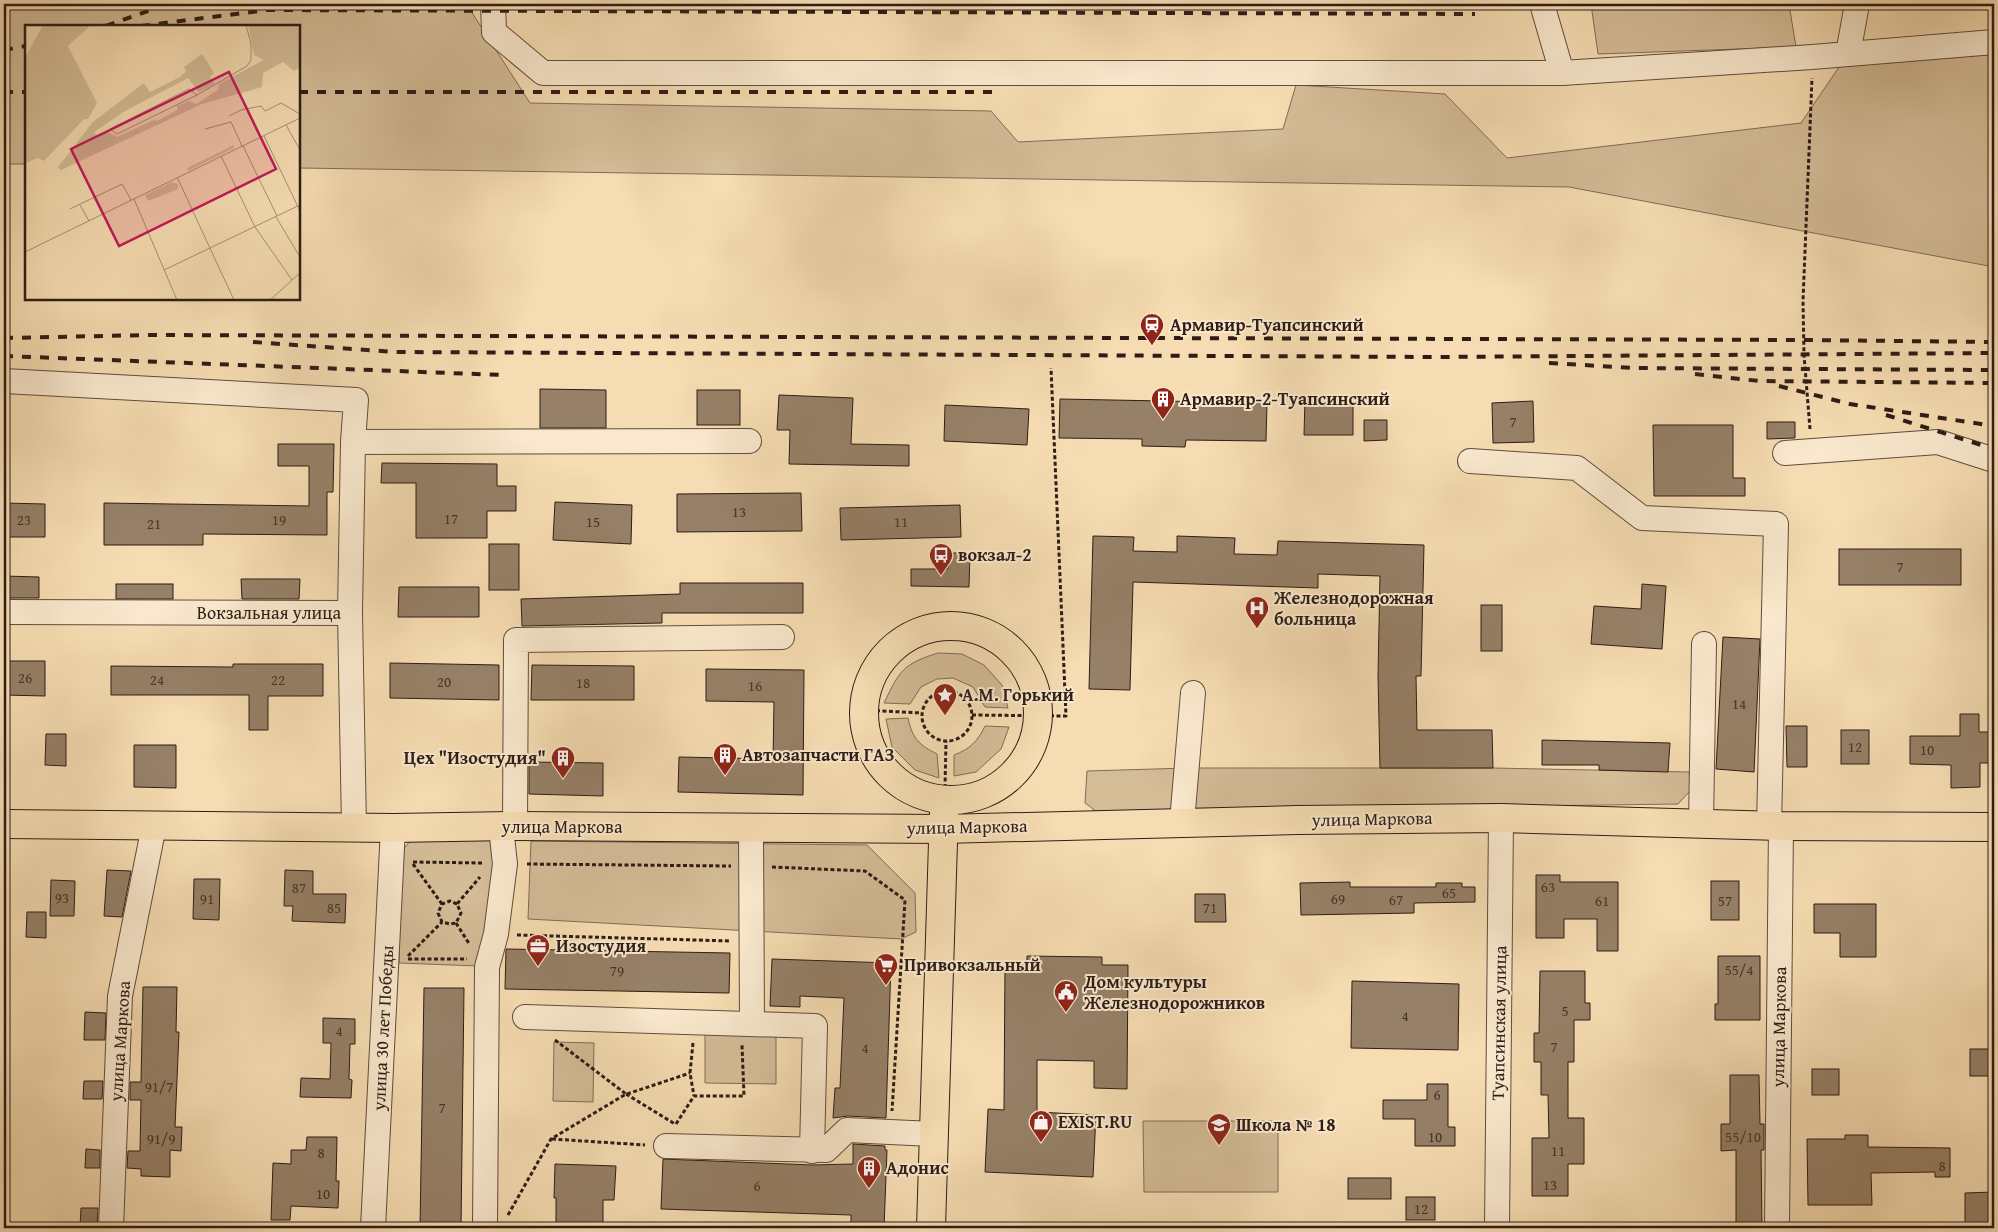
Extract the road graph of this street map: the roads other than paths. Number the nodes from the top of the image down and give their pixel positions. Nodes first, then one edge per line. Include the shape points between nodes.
1 (493, 4) edge
2 (1542, 4) edge
3 (1857, 4) edge
4 (1994, 42) edge
5 (1848, 54) junction
6 (1562, 73) junction
7 (4, 381) edge
8 (749, 441) dead end
9 (353, 442) junction
10 (1785, 453) dead end
11 (1994, 460) edge
12 (1470, 462) dead end
13 (4, 612) edge
14 (350, 613) junction
15 (782, 637) dead end
16 (1704, 644) dead end
17 (1193, 693) dead end
18 (945, 800) junction
19 (1501, 818) junction
20 (1182, 822) junction
21 (4, 824) edge
22 (1701, 824) junction
23 (154, 826) junction
24 (1775, 826) junction
25 (354, 827) junction
26 (508, 827) junction
27 (1994, 827) edge
28 (393, 828) junction
29 (751, 828) junction
30 (943, 829) junction
31 (525, 1017) road end
32 (747, 1024) junction
33 (934, 1134) junction
34 (666, 1146) road end
35 (812, 1150) junction
36 (495, 1224) edge
37 (111, 1228) edge
38 (373, 1228) edge
39 (931, 1228) edge
40 (1497, 1228) edge
41 (1777, 1228) edge

1 - 6 street via 494,32 543,73
2 - 6 street
3 - 5 street
4 - 5 street
5 - 6 street
7 - 9 street via 356,400
8 - 9 street
9 - 14 street
10 - 11 street via 1938,442
12 - 24 street via 1576,468 1642,518 1776,524
13 - 14 street, Вокзальная улица
14 - 25 street, Вокзальная улица
15 - 26 street via 516,640
16 - 22 street
17 - 20 street
18 - 18 main road via 968,799 990,791 1009,778 1024,760 1034,739 1038,716 1035,689 1024,664 1005,644 981,631 954,626 927,629 902,640 882,659 868,683 863,710 870,744 878,760 895,780 918,794
18 - 30 main road
19 - 20 main road, улица Маркова
19 - 22 main road, улица Маркова
19 - 40 street, Туапсинская улица
20 - 30 main road, улица Маркова
21 - 23 main road, улица Маркова
22 - 24 main road, улица Маркова
23 - 25 main road, улица Маркова
23 - 37 street, улица Маркова via 120,996
24 - 27 main road, улица Маркова
24 - 41 street, улица Маркова
25 - 28 main road, улица Маркова
26 - 28 main road, улица Маркова
26 - 29 main road, улица Маркова
26 - 36 street via 496,934 487,967
28 - 38 street, улица 30 лет Победы
29 - 30 main road, улица Маркова
29 - 32 street via 752,941
30 - 33 main road
31 - 32 street
32 - 35 street via 815,1026
33 - 35 street via 847,1130 826,1150
33 - 39 main road
34 - 35 street

